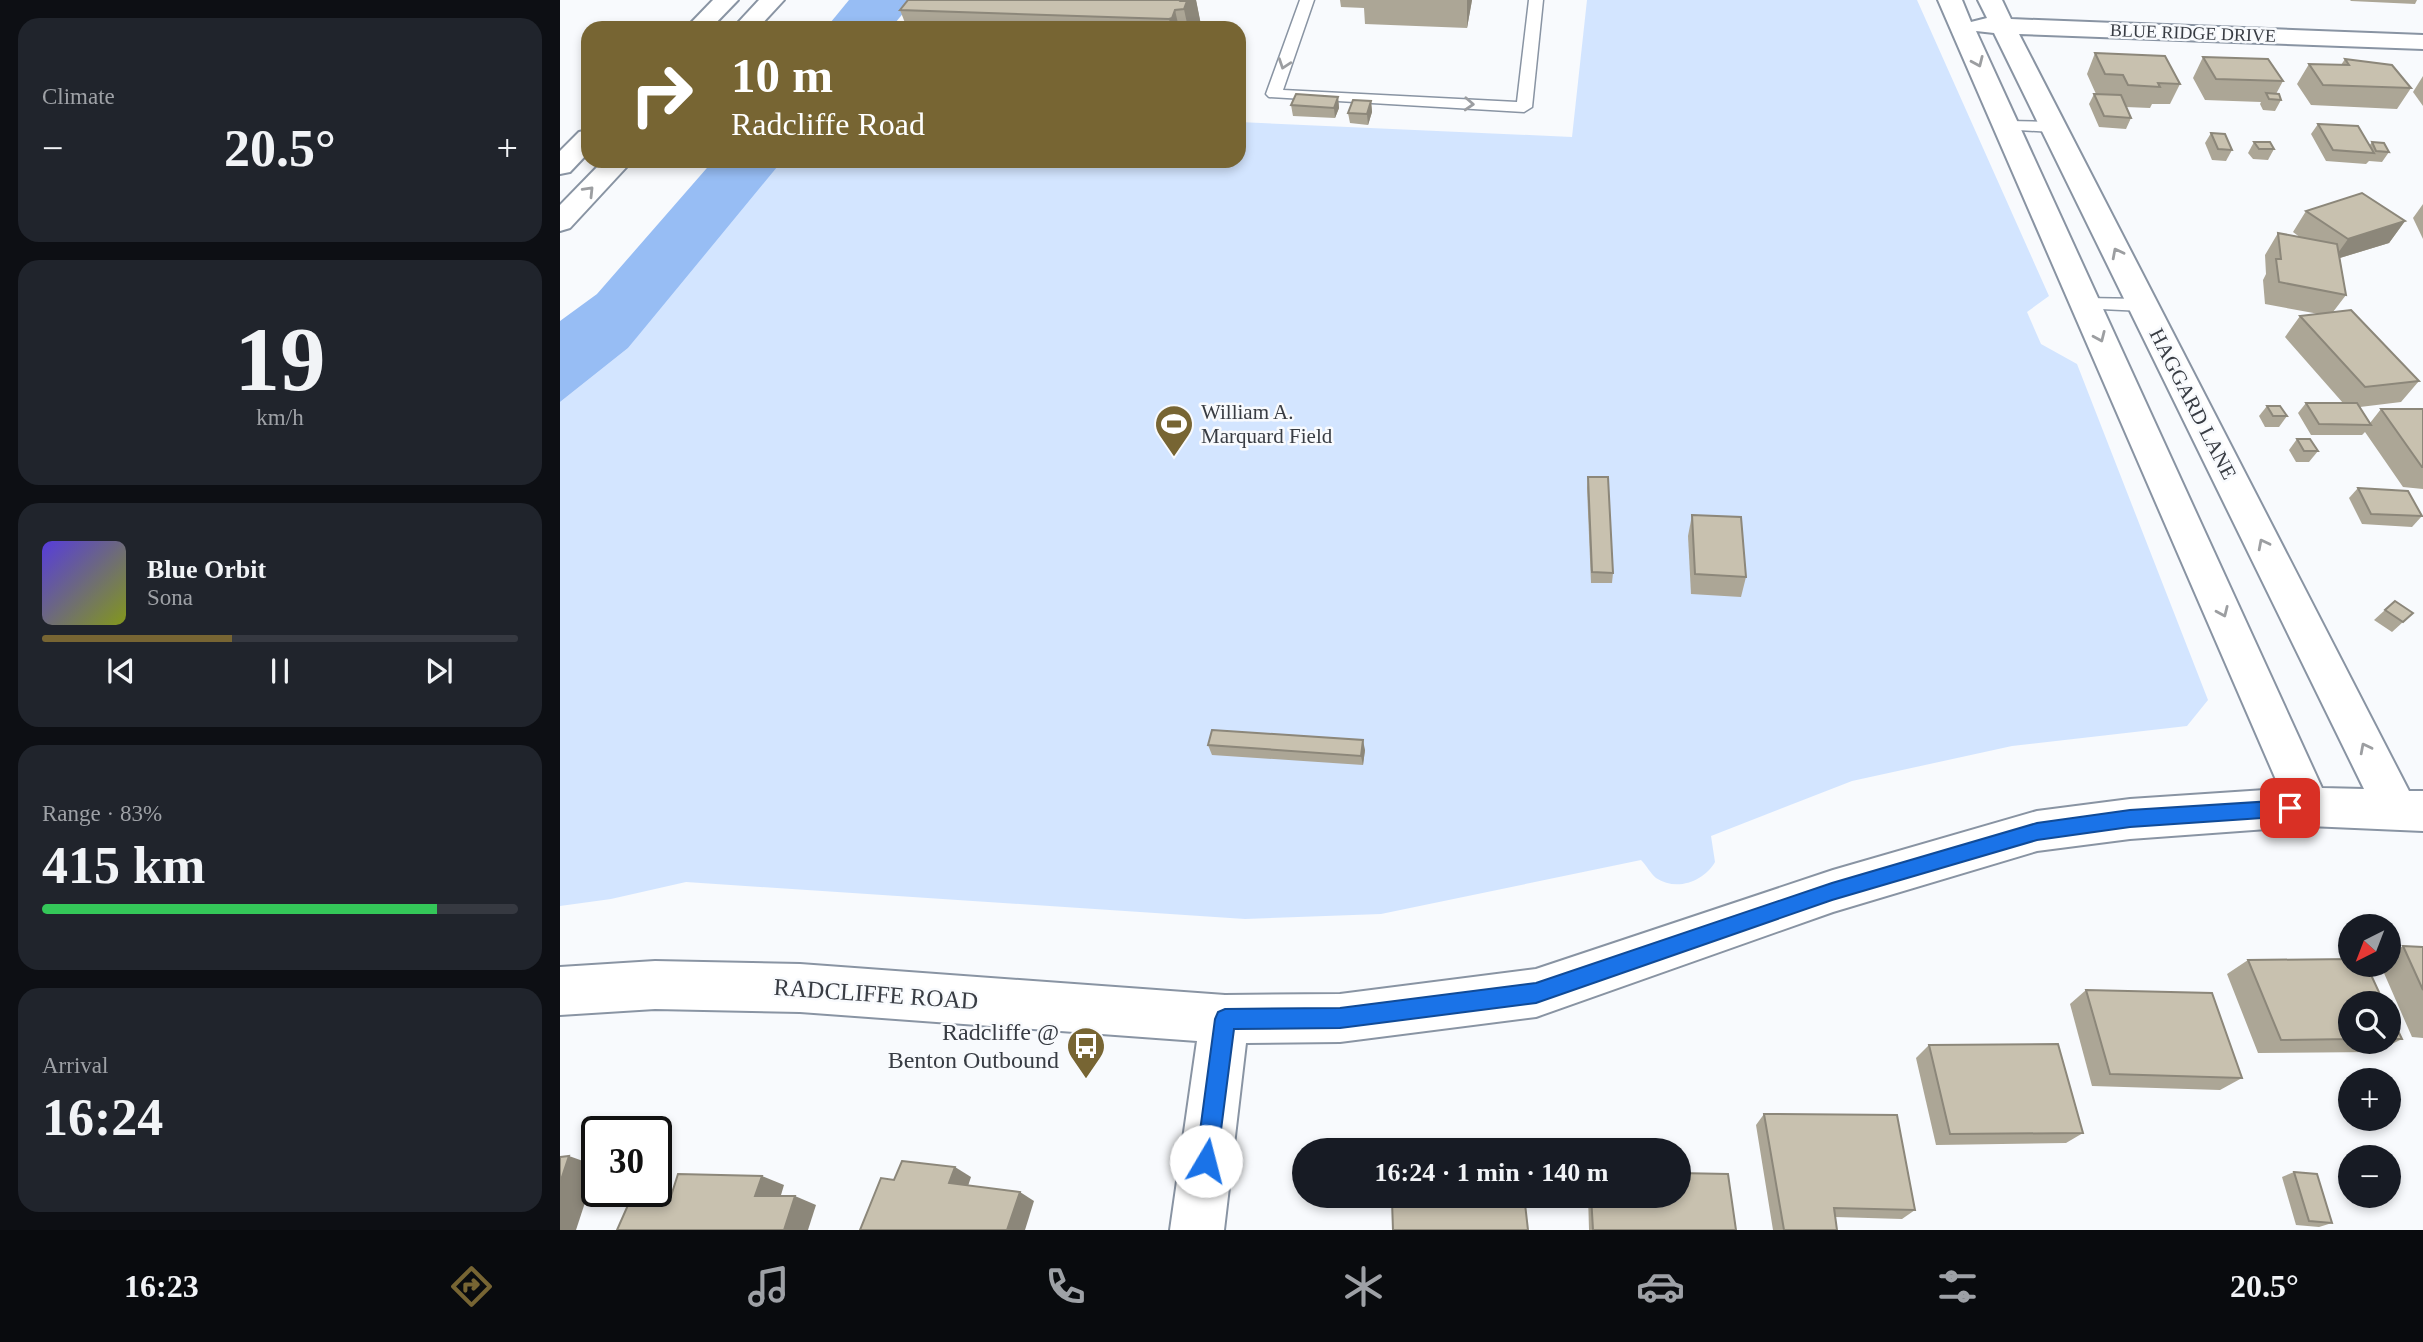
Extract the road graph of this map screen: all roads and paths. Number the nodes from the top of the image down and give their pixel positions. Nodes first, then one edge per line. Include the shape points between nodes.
1 (726, 0) edge
2 (772, 0) edge
3 (1307, 0) edge
4 (1536, 0) edge
5 (1996, 12) edge
6 (1956, 13) edge
7 (705, 21) edge
8 (752, 21) edge
9 (2423, 42) edge
10 (2007, 126) junction
11 (2053, 127) junction
12 (581, 145) edge
13 (560, 166) edge
14 (611, 168) edge
15 (560, 222) edge
16 (2085, 304) junction
17 (2143, 305) junction
18 (2309, 807) junction
19 (2409, 810) edge
20 (560, 991) edge
21 (1225, 1019) junction
22 (1197, 1230) edge

1 - 7 main road
2 - 8 main road
3 -> 4 lane via 1274,94 1524,107
5 - 6 main road, BLUE RIDGE DRIVE
5 - 9 main road, BLUE RIDGE DRIVE
5 - 11 main road, HAGGARD LANE
6 -> 10 main road
10 - 11 lane
10 - 16 main road
17 -> 11 main road, HAGGARD LANE
12 - 13 main road
15 -> 14 main road
16 - 17 lane
16 -> 18 main road
19 -> 17 main road, HAGGARD LANE
18 - 19 main road, RADCLIFFE ROAD
18 - 21 main road, RADCLIFFE ROAD via 2130,819 2037,831 1832,891 1536,993 1340,1018
20 - 21 main road, RADCLIFFE ROAD via 654,985 800,988
21 - 22 main road

